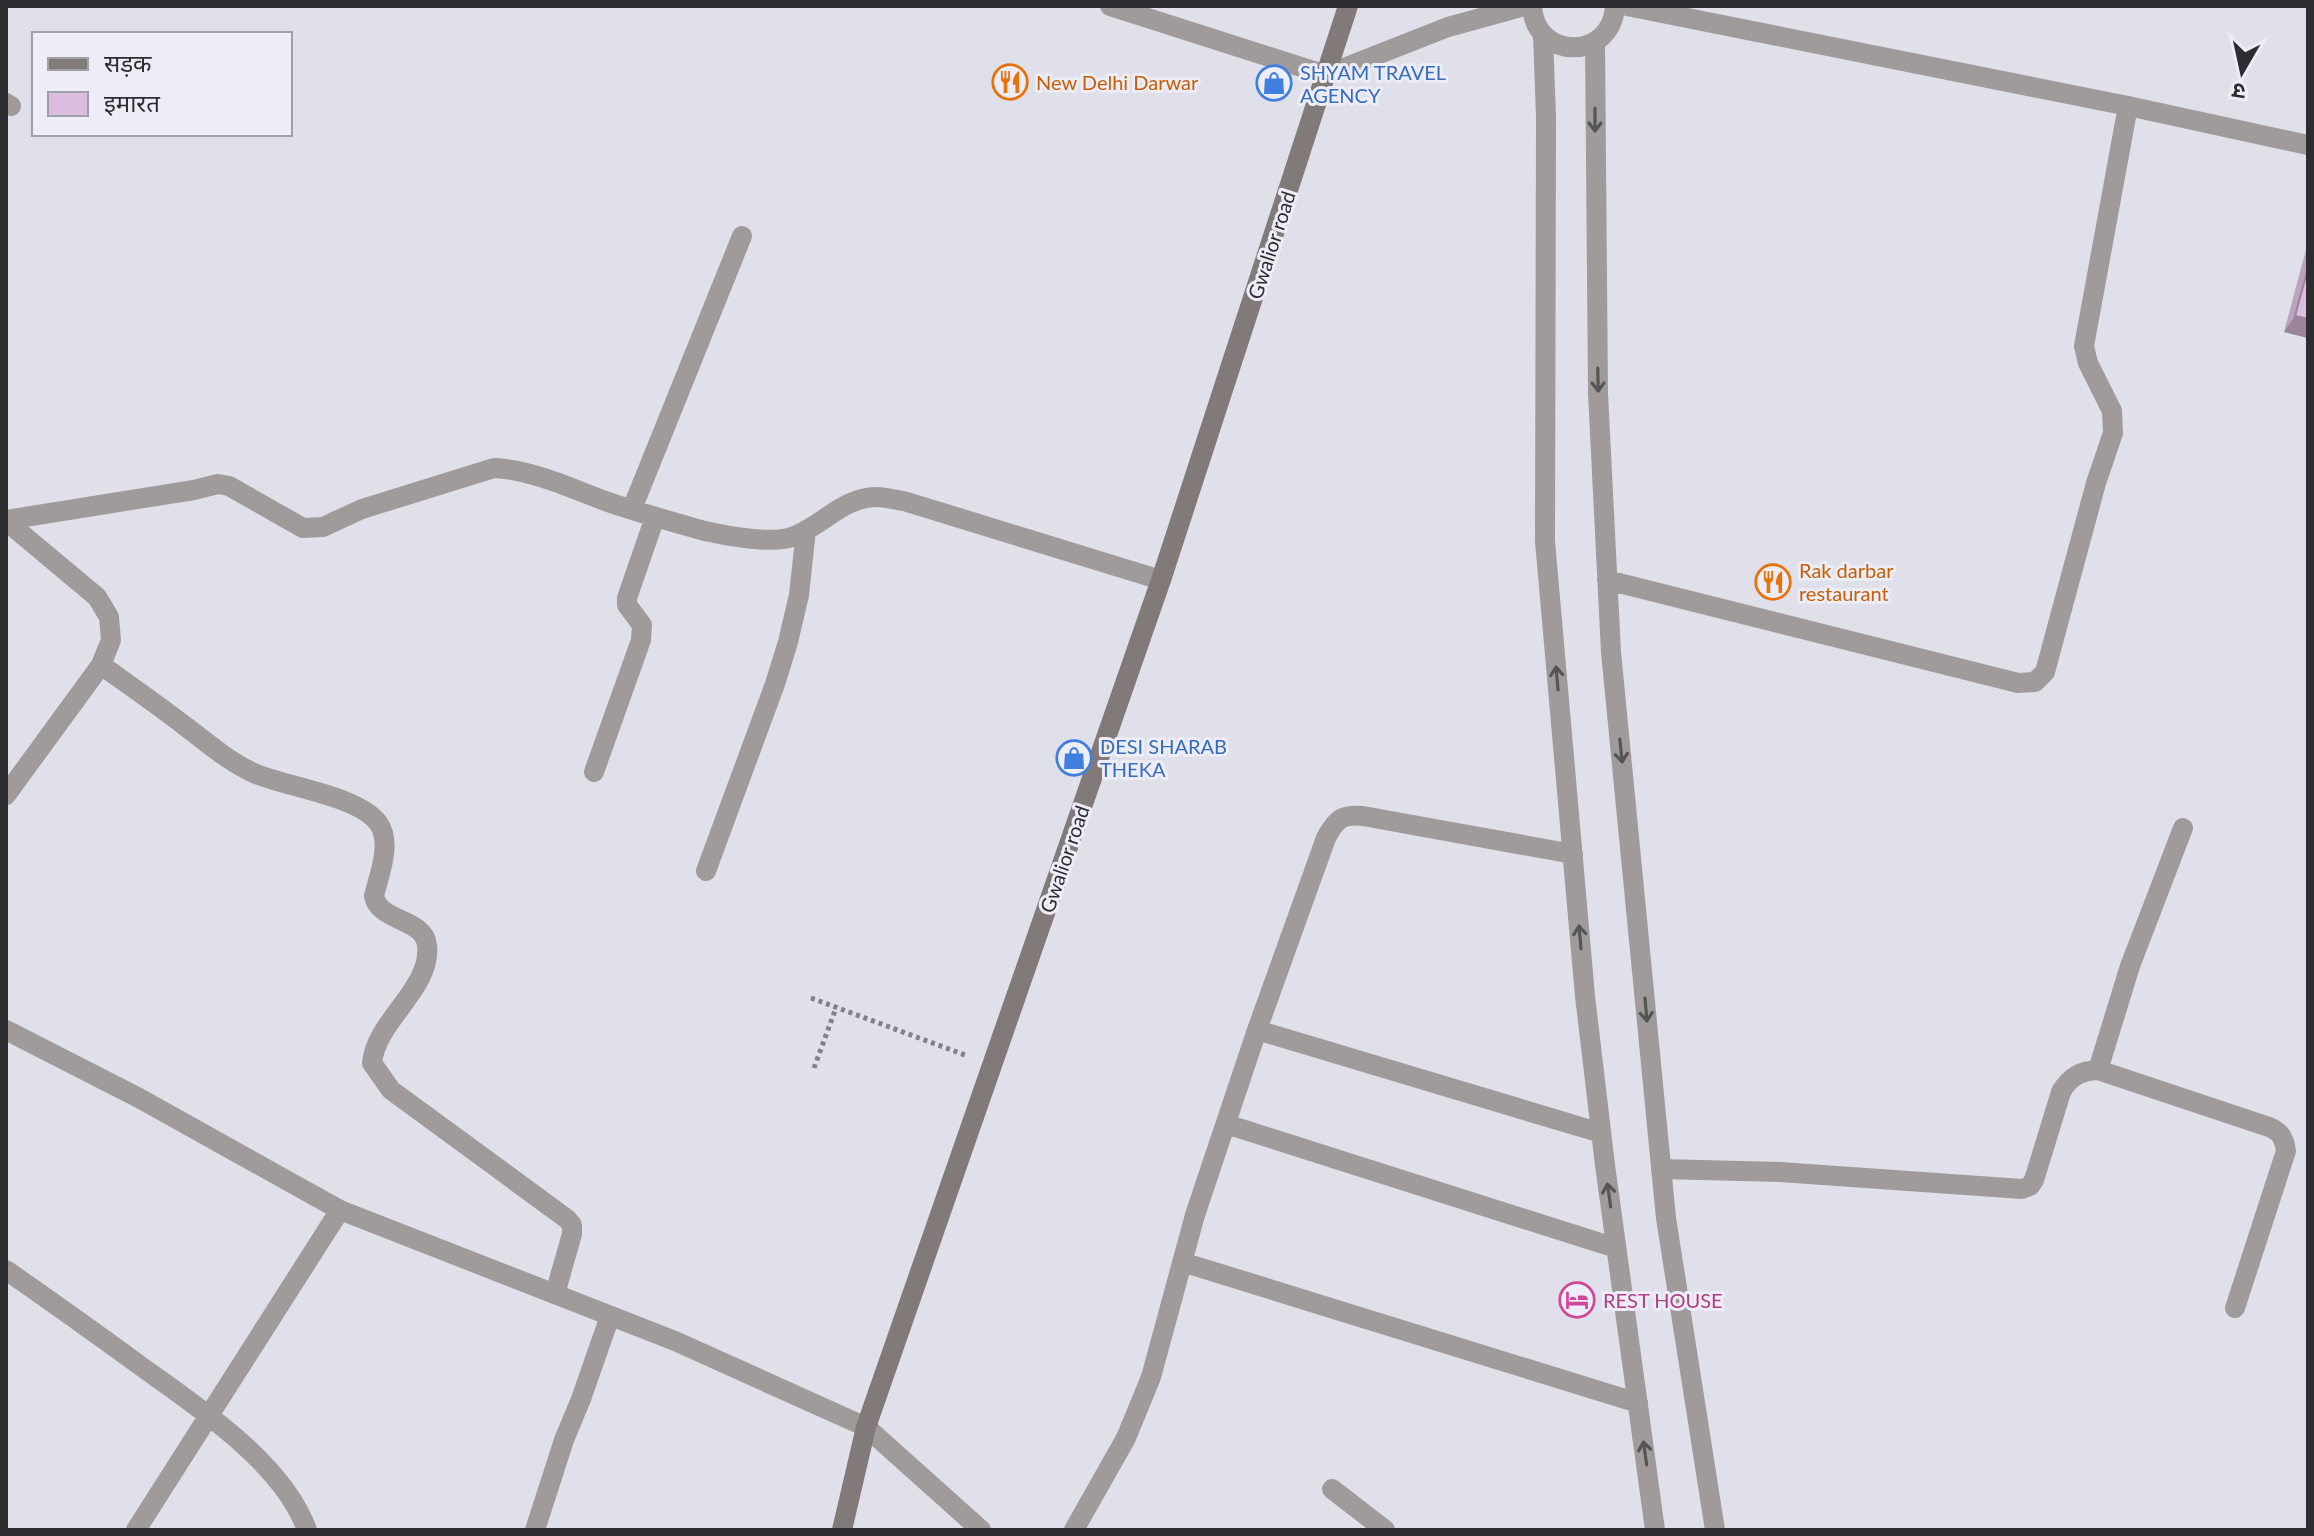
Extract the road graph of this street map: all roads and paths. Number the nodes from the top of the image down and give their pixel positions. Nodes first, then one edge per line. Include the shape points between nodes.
1 (1110, 6) edge
2 (1348, 6) edge
3 (1525, 6) edge
4 (1532, 6) edge
5 (1615, 6) edge
6 (1627, 6) edge
7 (1543, 35) junction
8 (1595, 42) junction
9 (1326, 75) junction
10 (2128, 106) junction
11 (2308, 145) edge
12 (742, 236) dead end
13 (632, 509) junction
14 (655, 517) junction
15 (6, 520) edge
16 (806, 530) junction
17 (1161, 580) junction
18 (1607, 580) junction
19 (101, 665) junction
20 (594, 772) dead end
21 (6, 795) edge
22 (2183, 828) dead end
23 (1573, 854) junction
24 (706, 871) dead end
25 (811, 998) dead end
26 (836, 1008) junction
27 (6, 1030) edge
28 (1257, 1030) junction
29 (993, 1065) junction
30 (814, 1068) dead end
31 (2098, 1070) junction
32 (1226, 1124) junction
33 (1601, 1133) junction
34 (1661, 1169) junction
35 (340, 1210) junction
36 (1616, 1248) junction
37 (1182, 1262) junction
38 (6, 1270) edge
39 (555, 1294) junction
40 (2235, 1308) dead end
41 (610, 1316) junction
42 (1638, 1403) junction
43 (209, 1415) junction
44 (866, 1427) junction
45 (1332, 1489) dead end
46 (136, 1530) edge
47 (307, 1530) edge
48 (535, 1530) edge
49 (842, 1530) edge
50 (981, 1530) edge
51 (1074, 1530) edge
52 (1385, 1530) edge
53 (1655, 1530) edge
54 (1715, 1530) edge

1 - 9 street
2 - 9 main road, Gwalior road
3 - 9 street via 1448,27
4 - 7 street
5 - 8 street via 1611,25
6 - 10 street
7 - 8 street via 1568,48
23 -> 7 street via 1545,541
8 -> 18 street via 1598,393
9 - 17 main road, Gwalior road
10 - 11 street
10 - 18 street via 2084,346 2112,411 2113,433 2045,672 2035,682 2018,683
12 - 13 street
13 - 14 street
13 - 15 street via 525,472 494,468 362,509 316,529 303,528 218,484
14 - 16 street via 734,536 789,538
14 - 20 street via 627,598 642,625 641,640
15 - 19 street via 97,597 109,617 111,640
16 - 17 street via 853,501 896,500
16 - 24 street via 788,642
17 - 29 main road, Gwalior road
18 -> 34 street
19 - 21 street
19 - 39 street via 221,755 269,779 359,808 380,825 385,843 375,901 421,931 428,946 419,979 378,1041 372,1063 391,1090 572,1225
22 - 31 street via 2130,966
23 - 28 street via 1363,816 1341,818 1326,838
33 -> 23 street
25 - 26 path
26 - 29 path
26 - 30 path
27 - 35 street
28 - 32 street
28 - 33 street
29 - 44 main road, Gwalior road
31 - 34 street via 2085,1070 2066,1082 2034,1180 2022,1189
31 - 40 street via 2279,1131 2285,1141
32 - 36 street
32 - 37 street
36 -> 33 street
34 - 54 street
35 - 39 street
35 - 43 street
36 - 42 street
37 - 42 street
37 - 51 street via 1151,1377 1126,1438
38 - 43 street
39 - 41 street
41 - 44 street
41 - 48 street
53 -> 42 street
43 - 46 street
43 - 47 street via 265,1464
44 - 49 main road, Gwalior road
44 - 50 street
45 - 52 street

